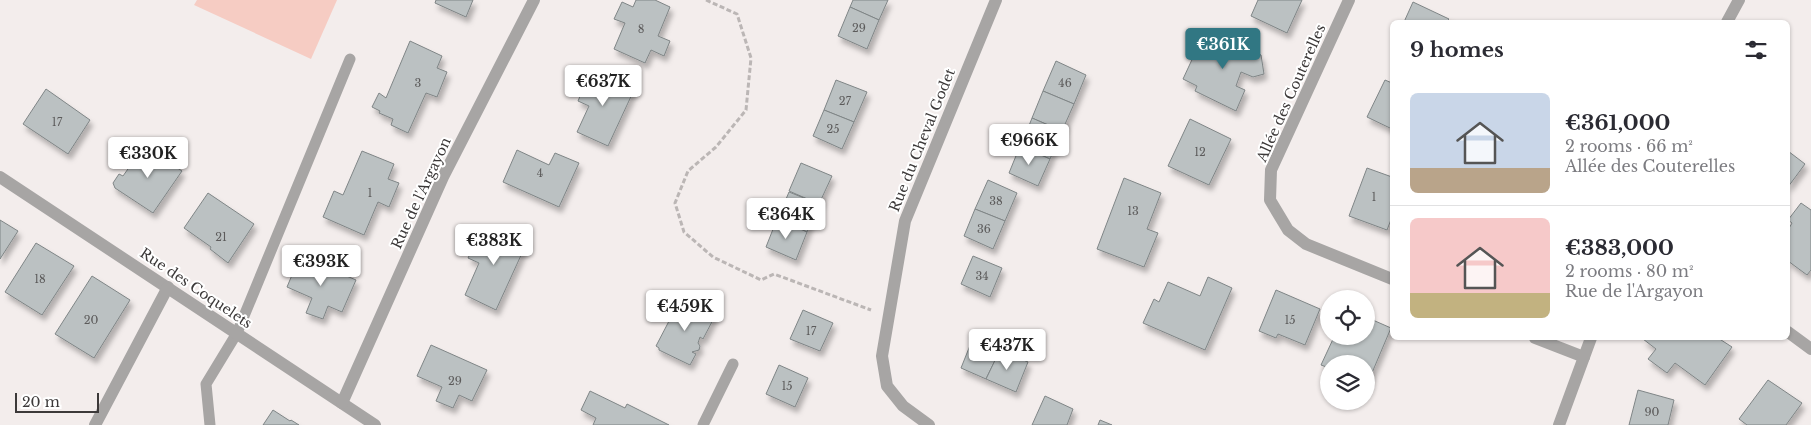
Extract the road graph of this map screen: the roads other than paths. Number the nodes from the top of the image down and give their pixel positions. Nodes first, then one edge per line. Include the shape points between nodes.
1 (534, 0) edge
2 (996, 0) edge
3 (1349, 0) edge
4 (1739, 0) edge
5 (1729, 20) edge
6 (350, 59) dead end
7 (0, 177) edge
8 (1390, 278) edge
9 (168, 287) junction
10 (236, 333) junction
11 (1790, 333) edge
12 (1540, 340) edge
13 (1590, 340) edge
14 (1811, 349) edge
15 (1584, 357) junction
16 (732, 364) dead end
17 (342, 403) junction
18 (95, 425) edge
19 (210, 425) edge
20 (375, 425) edge
21 (703, 425) edge
22 (930, 425) edge
23 (1560, 425) edge

1 - 17 street, Rue de l'Argayon via 443,177
2 - 22 street, Rue du Cheval Godet via 904,221 888,317 882,356 887,386 903,406
3 - 8 street, Allée des Couterelles via 1271,170 1270,200 1288,230 1306,244
4 - 5 street
6 - 10 lane
7 - 9 street, Rue des Coquelets
9 - 10 street, Rue des Coquelets
9 - 18 street
10 - 17 street, Rue des Coquelets
10 - 19 lane via 206,384
11 - 14 street
12 - 15 street
13 - 15 street
15 - 23 street
16 - 21 lane
17 - 20 street, Rue des Coquelets

